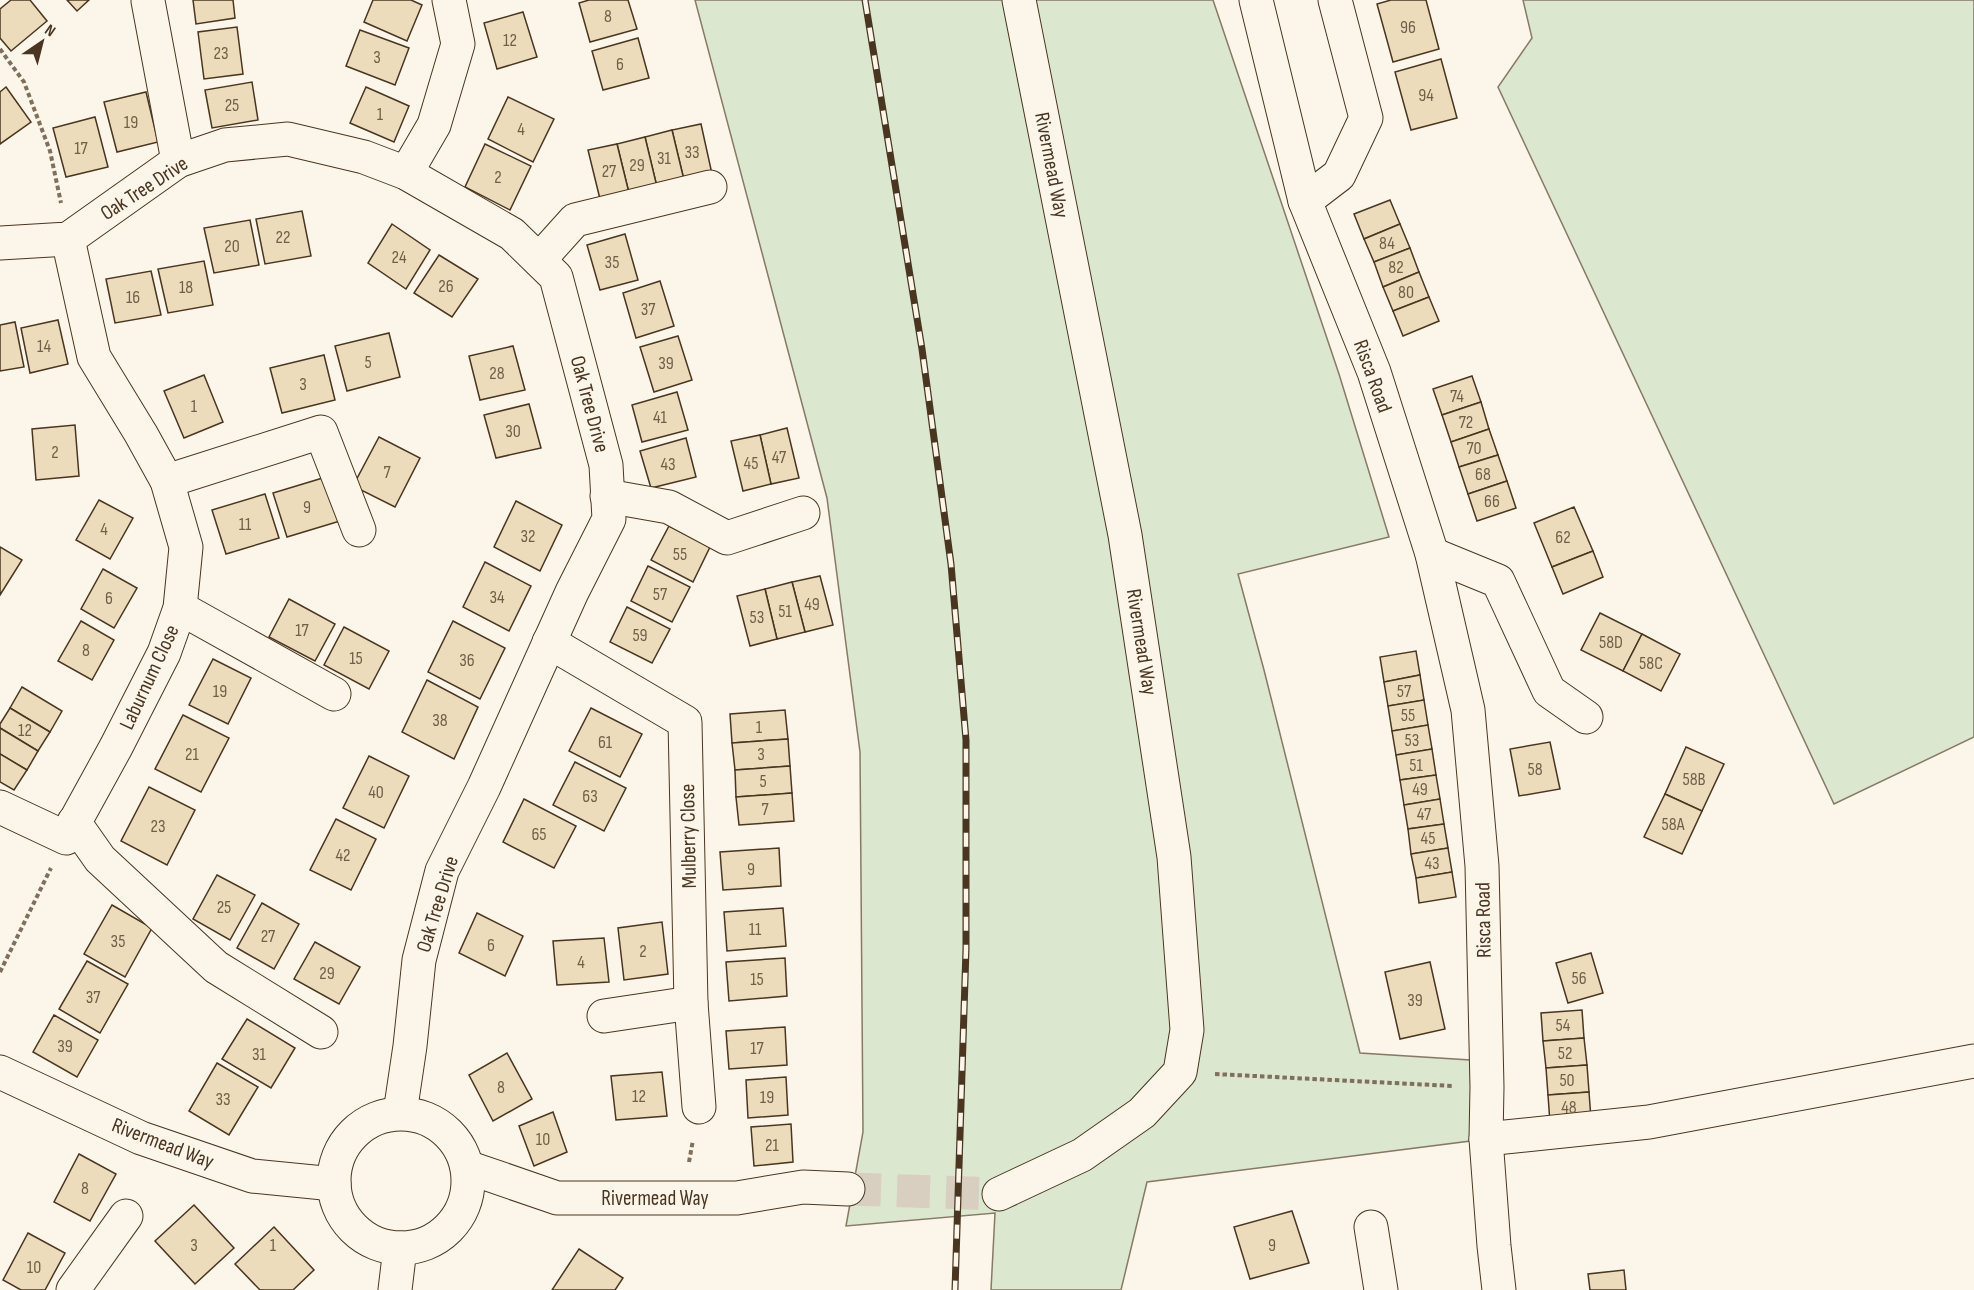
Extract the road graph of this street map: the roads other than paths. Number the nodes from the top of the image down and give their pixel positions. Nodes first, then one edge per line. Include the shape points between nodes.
1 (449, 0) edge
2 (1019, 0) edge
3 (1256, 0) edge
4 (1335, 0) edge
5 (148, 1) edge
6 (178, 161) junction
7 (406, 173) junction
8 (710, 187) dead end
9 (1305, 201) junction
10 (68, 239) junction
11 (0, 243) edge
12 (539, 260) junction
13 (167, 481) junction
14 (607, 496) junction
15 (803, 513) dead end
16 (359, 530) dead end
17 (1432, 554) junction
18 (180, 608) junction
19 (549, 642) junction
20 (334, 694) dead end
21 (1586, 717) dead end
22 (0, 807) edge
23 (70, 830) junction
24 (691, 1003) junction
25 (604, 1016) dead end
26 (321, 1032) dead end
27 (1974, 1061) edge
28 (0, 1072) edge
29 (699, 1107) road end
30 (400, 1113) junction
31 (1486, 1139) junction
32 (467, 1167) junction
33 (334, 1184) junction
34 (848, 1189) tunnel mouth
35 (999, 1194) tunnel mouth
36 (126, 1216) dead end
37 (1371, 1227) dead end
38 (400, 1248) junction
39 (73, 1290) edge
40 (396, 1290) edge
41 (1381, 1290) edge
42 (1499, 1290) edge

1 - 7 street via 458,44 434,125
2 - 35 street, Rivermead Way via 1125,535 1172,846 1187,1030 1180,1072 1142,1113 1082,1155
3 - 9 street, Risca Road
4 - 9 street via 1366,118 1339,175
5 - 6 street
6 - 7 street, Oak Tree Drive via 225,145 288,139 364,157
6 - 10 street, Oak Tree Drive
7 - 12 street, Oak Tree Drive via 512,234
8 - 12 street via 575,219
9 - 17 street, Risca Road via 1374,372
10 - 11 street
10 - 13 street, Laburnum Close via 94,357
12 - 14 street, Oak Tree Drive via 556,277 606,465
13 - 16 street via 321,432
13 - 18 street, Laburnum Close via 186,547
14 - 15 street via 669,507 727,538
14 - 19 street, Oak Tree Drive via 609,519
17 - 21 street via 1498,581 1549,691
17 - 31 street, Risca Road via 1468,710 1482,866
18 - 20 street
18 - 23 street, Laburnum Close via 164,653
19 - 24 street, Mulberry Close via 685,722
19 - 30 street, Oak Tree Drive via 442,872 419,960
22 - 23 street
23 - 26 street via 216,967
24 - 25 street
24 - 29 street, Mulberry Close
27 - 31 street via 1649,1122
28 - 33 street, Rivermead Way via 141,1138 252,1176
30 - 32 street via 432,1121 449,1133
30 - 33 street via 379,1117 361,1127 345,1144 337,1161
31 - 42 street, Risca Road
32 - 34 street, Rivermead Way via 557,1198 737,1198 803,1187
32 - 38 street via 467,1196 461,1213 440,1236
33 - 38 street via 337,1203 358,1233 378,1244
36 - 39 street
37 - 41 street
38 - 40 street

